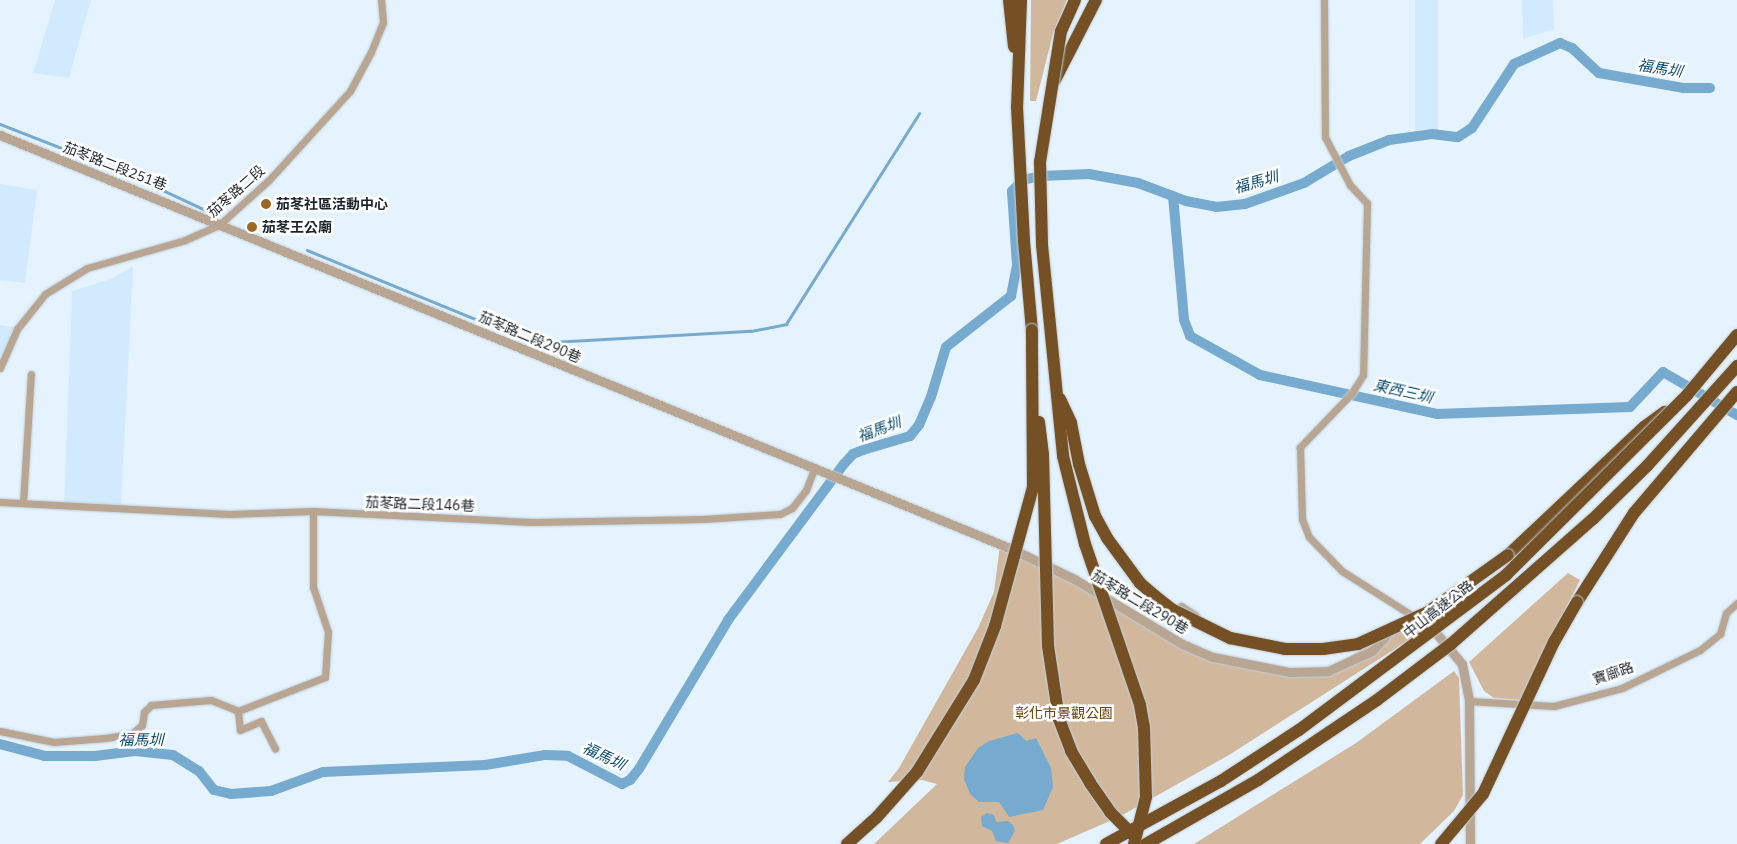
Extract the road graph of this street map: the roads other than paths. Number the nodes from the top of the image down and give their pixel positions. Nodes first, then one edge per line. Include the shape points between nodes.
1 (381, 0) edge
2 (1009, 0) edge
3 (1021, 0) edge
4 (1075, 0) edge
5 (1096, 0) edge
6 (1324, 0) edge
7 (1018, 69) junction
8 (1051, 89) junction
9 (0, 135) edge
10 (219, 225) junction
11 (1032, 330) junction
12 (1737, 335) edge
13 (1737, 366) edge
14 (0, 368) edge
15 (31, 374) dead end
16 (1056, 389) junction
17 (1737, 392) edge
18 (1687, 396) junction
19 (814, 469) junction
20 (0, 502) edge
21 (24, 503) junction
22 (313, 511) junction
23 (1737, 603) edge
24 (1181, 606) dead end
25 (1419, 617) junction
26 (1392, 629) junction
27 (1469, 701) junction
28 (238, 711) junction
29 (0, 731) edge
30 (275, 749) dead end
31 (847, 844) edge
32 (1106, 844) edge
33 (1134, 844) edge
34 (1144, 844) edge
35 (1441, 844) edge
36 (1470, 844) edge

1 - 10 street, 茄苳路二段 via 383,22 350,91 303,146
2 - 7 highway
3 - 7 highway
4 - 8 highway, bridge via 1061,31
5 - 8 highway, bridge
6 - 25 street via 1325,137 1350,185 1367,203 1363,375 1351,394 1300,447 1302,519 1309,537 1342,571
7 - 11 highway via 1024,241
8 - 16 highway, bridge via 1040,162 1042,245
9 - 10 street, 茄苳路二段251巷
10 - 14 street, 茄苳路二段 via 185,240 87,268 67,279 45,294 17,330
10 - 19 street, 茄苳路二段290巷
11 - 31 highway, bridge via 1032,487 995,626 974,680 917,772 877,817
11 - 34 highway, bridge via 1043,455 1048,646 1059,719 1070,751 1090,784 1110,812
12 - 18 highway, 中山高速公路, bridge
13 - 34 highway, bridge via 1647,466 1593,519 1452,644 1378,700 1258,780
15 - 21 street
16 - 18 highway, bridge via 1071,423 1095,516 1140,583 1173,610 1212,631 1264,647 1308,650 1358,644 1428,612 1508,555 1644,427
16 - 33 highway, bridge via 1070,488 1140,705 1144,727 1146,797
17 - 35 highway, bridge via 1614,541 1554,642 1483,794
18 - 32 highway, 中山高速公路, bridge via 1506,575 1371,679 1221,781
19 - 22 street, 茄苳路二段146巷 via 806,490 792,508 780,514 532,522
19 - 26 street, 茄苳路二段290巷 via 1012,550 1076,580 1182,644 1213,656 1289,672 1328,671 1372,651
20 - 21 street, 茄苳路二段146巷
21 - 22 street, 茄苳路二段146巷 via 229,514
22 - 28 street via 313,587 328,632 325,677
23 - 27 street, 寶廍路 via 1726,613 1720,634 1700,650 1622,688 1554,706
24 - 26 street via 1217,629 1253,639 1300,646 1336,646
25 - 26 street, 茄苳路二段290巷
25 - 27 street via 1462,664
27 - 36 street
28 - 29 street via 211,700 161,702 147,708 142,725 131,734 105,738 54,742
28 - 30 street via 240,730 261,721

